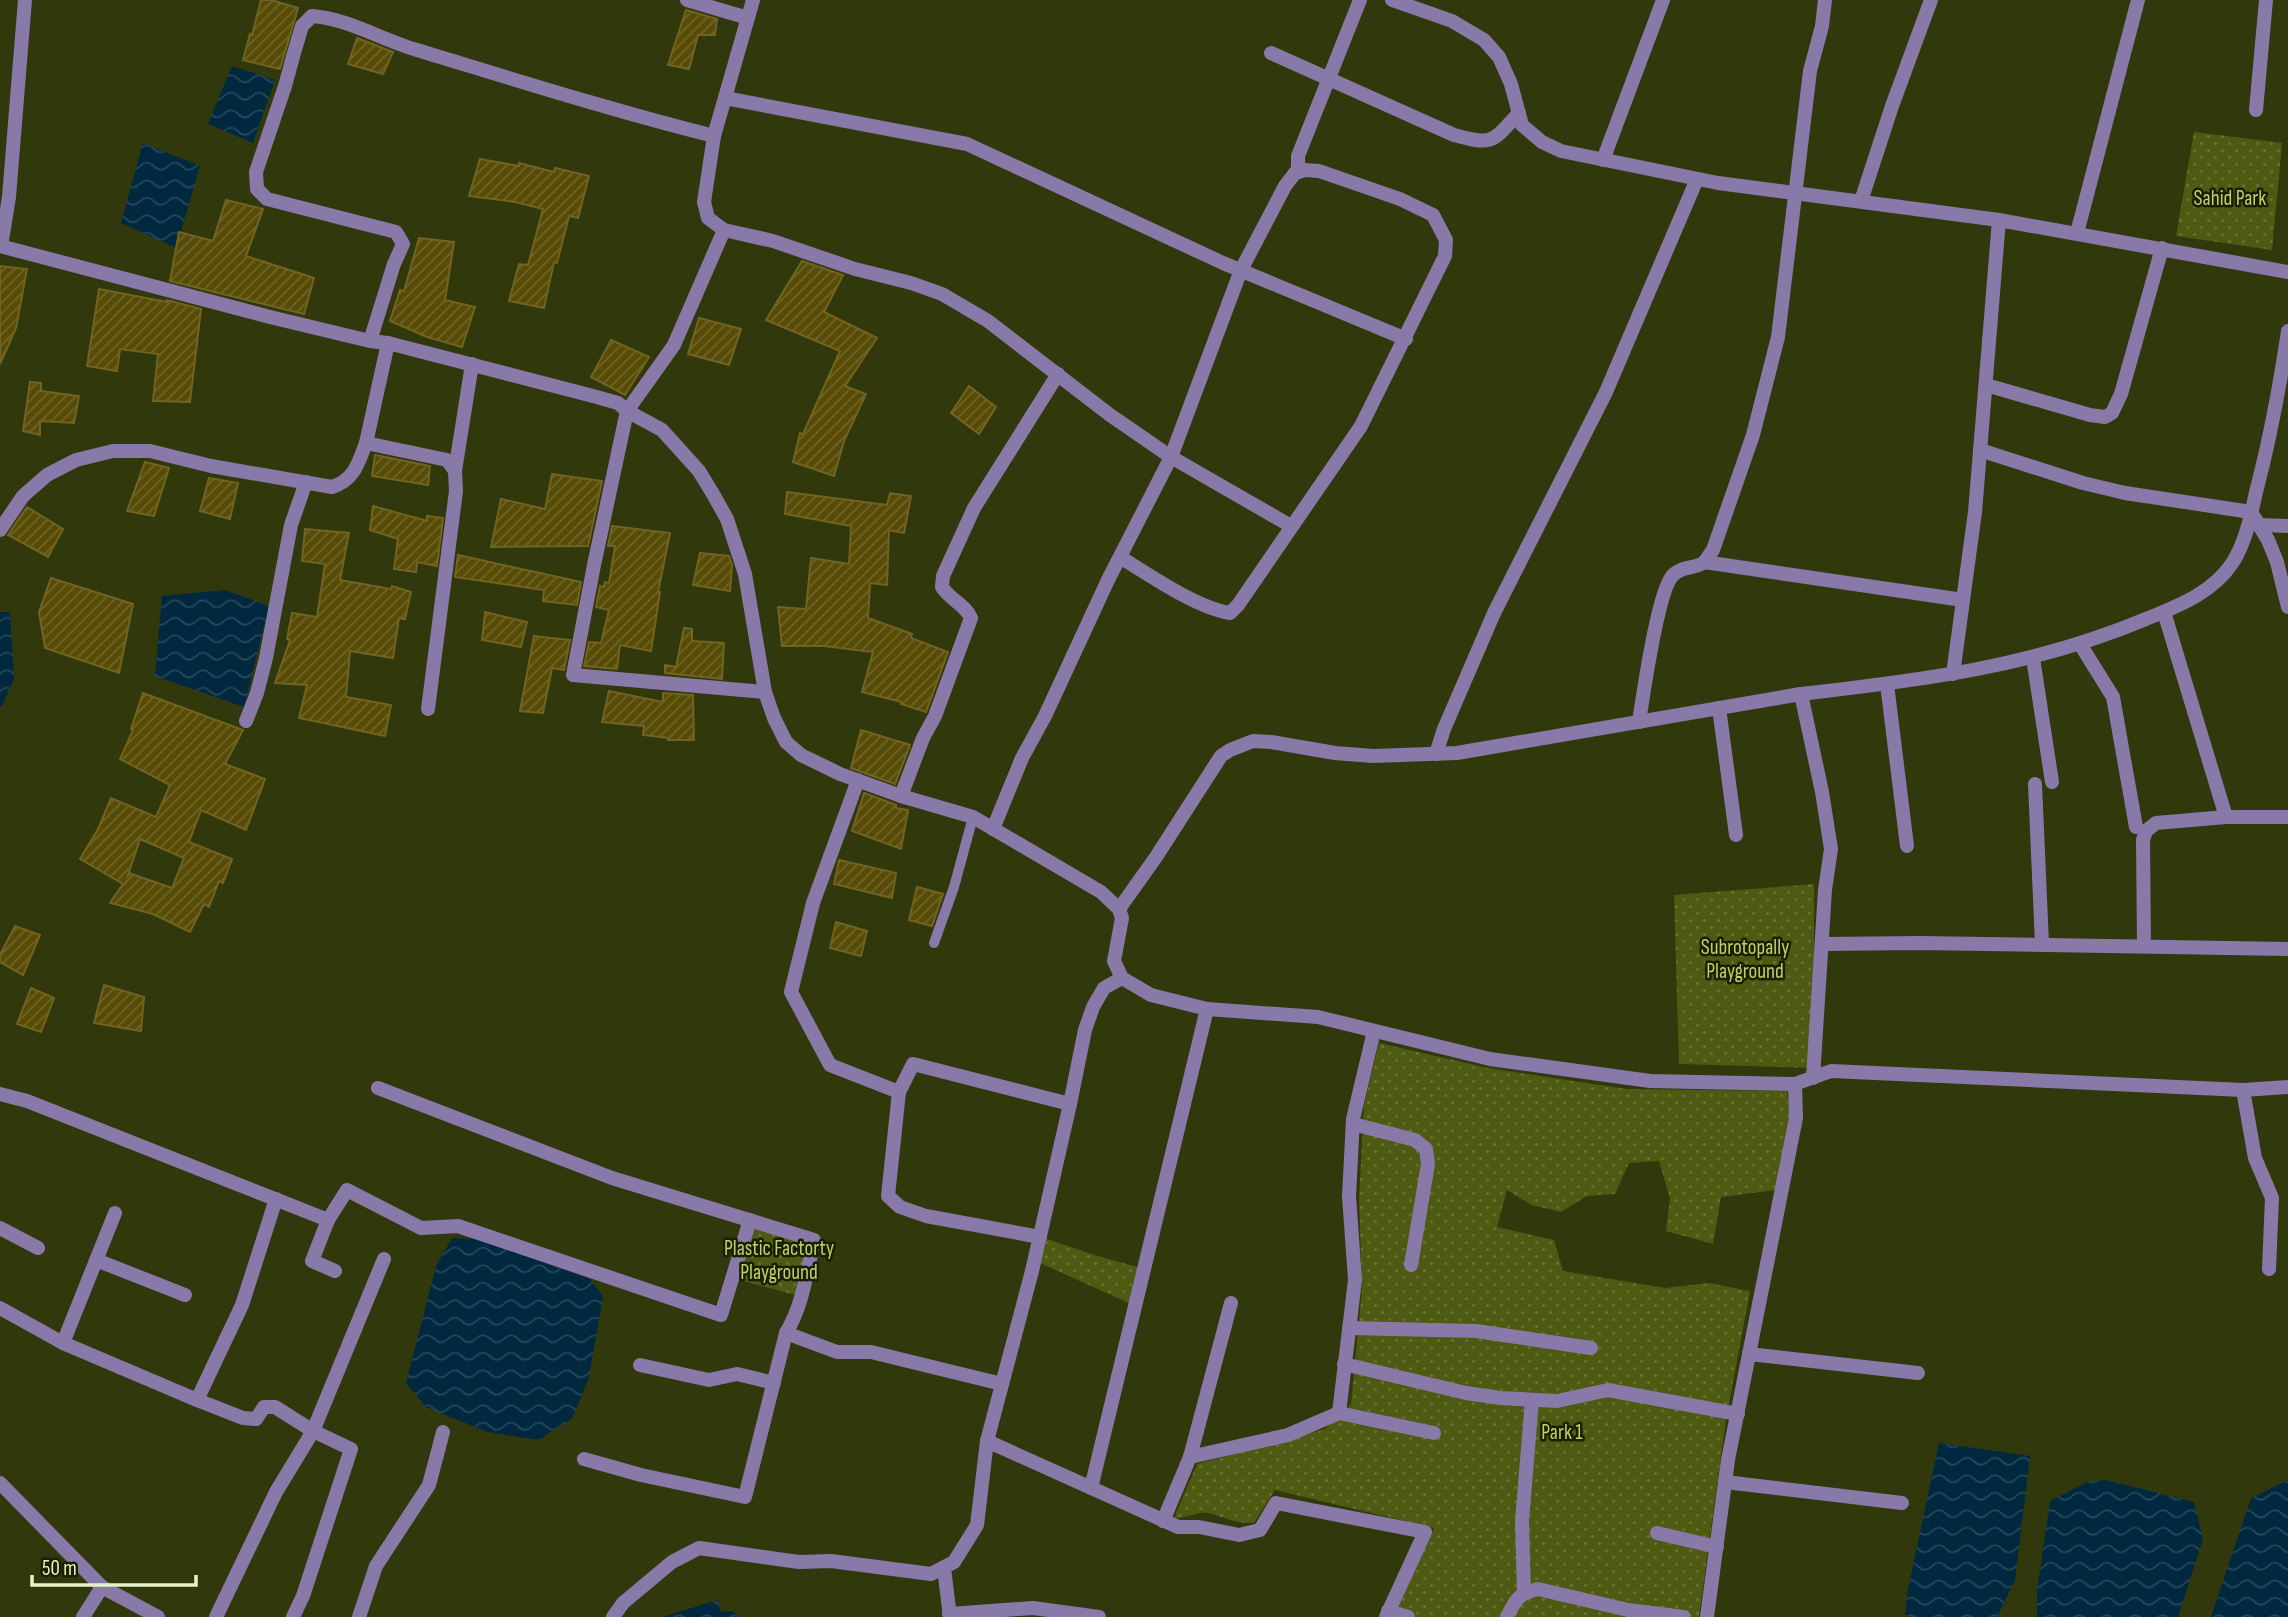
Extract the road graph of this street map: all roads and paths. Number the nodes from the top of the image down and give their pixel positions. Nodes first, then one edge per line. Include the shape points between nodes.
1 (24, 0) edge
2 (687, 0) edge
3 (753, 0) edge
4 (1360, 0) edge
5 (1392, 0) edge
6 (1442, 0) edge
7 (1663, 0) edge
8 (1825, 0) edge
9 (1931, 0) edge
10 (2138, 0) edge
11 (2266, 0) edge
12 (1436, 15) junction
13 (748, 18) junction
14 (1271, 53) dead end
15 (1329, 79) junction
16 (725, 98) junction
17 (2256, 110) dead end
18 (1519, 113) junction
19 (714, 136) junction
20 (1603, 160) junction
21 (1295, 173) junction
22 (1697, 179) junction
23 (1796, 192) junction
24 (1861, 201) junction
25 (1999, 220) junction
26 (724, 230) junction
27 (2077, 233) junction
28 (1, 246) edge
29 (2162, 248) junction
30 (1241, 270) junction
31 (2288, 272) edge
32 (2288, 331) edge
33 (1406, 339) junction
34 (370, 341) junction
35 (388, 343) junction
36 (472, 364) junction
37 (1058, 373) junction
38 (1986, 384) junction
39 (627, 411) junction
40 (366, 443) junction
41 (1980, 450) junction
42 (1171, 457) junction
43 (455, 471) junction
44 (306, 482) junction
45 (2255, 518) junction
46 (1291, 526) junction
47 (2288, 526) edge
48 (0, 530) edge
49 (1120, 557) junction
50 (1704, 562) junction
51 (1963, 600) junction
52 (2288, 607) edge
53 (2164, 612) junction
54 (2080, 643) junction
55 (2033, 658) junction
56 (1953, 674) junction
57 (1887, 684) junction
58 (765, 692) junction
59 (1801, 694) junction
60 (1719, 708) junction
61 (428, 709) dead end
62 (246, 720) dead end
63 (1639, 722) junction
64 (1436, 754) junction
65 (858, 780) junction
66 (2052, 782) dead end
67 (2035, 784) dead end
68 (901, 796) junction
69 (973, 817) junction
70 (2226, 817) junction
71 (2288, 817) edge
72 (2136, 827) dead end
73 (993, 829) junction
74 (1736, 835) dead end
75 (1907, 846) dead end
76 (1119, 909) junction
77 (934, 943) dead end
78 (1822, 944) junction
79 (2042, 944) junction
80 (2144, 946) junction
81 (2288, 949) edge
82 (1122, 978) junction
83 (1207, 1009) junction
84 (1374, 1031) junction
85 (1813, 1078) junction
86 (1795, 1084) junction
87 (2288, 1087) edge
88 (378, 1088) dead end
89 (2244, 1090) junction
90 (899, 1092) junction
91 (0, 1094) edge
92 (1070, 1104) junction
93 (1353, 1124) junction
94 (276, 1199) junction
95 (115, 1213) dead end
96 (328, 1220) junction
97 (750, 1220) junction
98 (0, 1228) edge
99 (1040, 1237) junction
100 (38, 1248) dead end
101 (384, 1259) dead end
102 (96, 1260) junction
103 (1411, 1265) dead end
104 (2269, 1269) dead end
105 (335, 1271) dead end
106 (185, 1294) dead end
107 (1231, 1303) dead end
108 (0, 1308) edge
109 (1349, 1328) junction
110 (786, 1333) junction
111 (63, 1343) junction
112 (1591, 1348) dead end
113 (1749, 1354) junction
114 (1345, 1364) junction
115 (640, 1365) dead end
116 (1918, 1373) dead end
117 (774, 1383) junction
118 (1002, 1384) junction
119 (197, 1400) junction
120 (1532, 1400) junction
121 (1339, 1413) junction
122 (1738, 1413) junction
123 (313, 1431) junction
124 (443, 1432) dead end
125 (1434, 1433) dead end
126 (987, 1441) junction
127 (1190, 1457) junction
128 (584, 1459) dead end
129 (1725, 1482) junction
130 (0, 1483) edge
131 (1091, 1488) junction
132 (1902, 1503) dead end
133 (1163, 1521) junction
134 (1657, 1533) dead end
135 (1717, 1547) junction
136 (944, 1568) junction
137 (102, 1587) junction
138 (1524, 1593) junction
139 (1387, 1614) edge
140 (1627, 1614) edge
141 (949, 1615) edge
142 (83, 1617) edge
143 (158, 1617) edge
144 (216, 1617) edge
145 (293, 1617) edge
146 (359, 1617) edge
147 (613, 1617) edge
148 (1100, 1617) edge
149 (1408, 1617) edge
150 (1507, 1617) edge
151 (1684, 1617) edge
152 (1707, 1617) edge

1 - 28 street
2 - 13 street
3 - 13 street
4 - 15 street
5 - 12 street
6 - 12 street
7 - 20 street
8 - 23 street via 1810,71
9 - 24 street
10 - 27 street
11 - 17 street
12 - 18 street via 1484,40 1499,57
13 - 16 street
14 - 15 street
15 - 18 street via 1476,141 1489,142
15 - 21 street
16 - 19 street
16 - 30 street via 967,144
18 - 20 street via 1522,125 1542,142
19 - 26 street via 704,202 708,218
19 - 34 street via 631,115 404,46 331,18 312,16 302,26 256,172 257,189 267,200 396,232 403,244
20 - 22 street
21 - 30 street
21 - 33 street via 1319,171 1375,190 1433,215 1441,226 1445,256
22 - 23 street
22 - 64 street via 1606,392 1489,625
23 - 24 street
23 - 50 street via 1778,337 1753,435 1713,550
24 - 25 street
25 - 27 street
25 - 38 street
26 - 37 street via 942,294 988,321
26 - 39 street via 674,345
27 - 29 street
28 - 34 street
29 - 31 street
29 - 38 street via 2112,413 2090,415
30 - 33 street
30 - 42 street
32 - 45 street
33 - 46 street via 1361,426
34 - 35 street
35 - 36 street
35 - 40 street
36 - 39 street via 618,403
36 - 43 street
37 - 42 street
37 - 68 street via 974,508 943,576 947,596 971,618
38 - 41 street
39 - 58 street via 662,430 699,471 727,519 745,574
39 - 58 street via 573,675
40 - 43 street via 447,460
40 - 44 street via 345,483 332,488
41 - 45 street via 2083,483
41 - 51 street
42 - 46 street
42 - 49 street
43 - 61 street
44 - 48 street via 150,451 113,451 76,460 47,475 23,496
44 - 62 street via 291,525 266,658
45 - 47 street
45 - 52 street via 2277,562
45 - 53 street via 2227,571 2188,602
46 - 49 street via 1230,613 1180,592
49 - 73 street via 1022,758
50 - 51 street
50 - 63 street via 1684,568 1667,583
51 - 56 street
53 - 54 street
53 - 70 street
54 - 55 street
54 - 72 street via 2113,697
55 - 56 street
55 - 66 street
56 - 57 street
57 - 59 street
57 - 75 street
58 - 65 street via 786,742 801,755
59 - 60 street
59 - 78 street via 1830,849
60 - 63 street
60 - 74 street
63 - 64 street
64 - 76 street via 1373,756 1253,741 1230,750 1220,756
65 - 68 street
65 - 90 street via 813,903 791,992 830,1065
67 - 79 street
68 - 69 street
69 - 73 street
69 - 77 lane
70 - 71 street
70 - 80 street via 2156,823 2146,831
73 - 76 street via 1101,892
76 - 82 street via 1122,918 1114,961
78 - 79 street
78 - 85 street
79 - 80 street
80 - 81 street
82 - 83 street via 1151,995
82 - 92 street via 1104,988 1093,1007
83 - 84 street via 1318,1017
83 - 131 street
84 - 86 street via 1490,1059 1650,1081
84 - 93 street
85 - 86 street
85 - 89 street via 1831,1072
86 - 113 street via 1797,1118
87 - 89 street
88 - 97 street via 612,1178
89 - 104 street via 2255,1158 2272,1198
90 - 92 street via 913,1064
90 - 99 street via 888,1196 900,1207 926,1216
91 - 94 street
92 - 99 street
93 - 103 street via 1415,1140 1426,1149 1428,1164
93 - 109 street via 1349,1196 1355,1280
94 - 96 street
94 - 119 street via 242,1305
95 - 102 street
96 - 97 street via 347,1190 421,1228 458,1226 721,1315
96 - 105 street via 312,1261
97 - 110 street via 814,1240 802,1297
98 - 100 street
99 - 118 street
101 - 123 street
102 - 106 street
102 - 111 street
107 - 127 street
108 - 111 street
109 - 112 street via 1476,1331
109 - 114 street
110 - 117 street
110 - 118 street via 837,1352 872,1352
111 - 119 street
113 - 116 street
113 - 122 street
114 - 120 street via 1466,1393
114 - 121 street
115 - 117 street via 709,1380 737,1374
117 - 128 street via 745,1497
118 - 126 street
119 - 123 street via 243,1418 256,1419 264,1407 275,1407
120 - 122 street via 1558,1401 1608,1390
120 - 138 street via 1522,1521
121 - 125 street
121 - 127 street via 1288,1435
122 - 129 street
123 - 144 street via 276,1492
123 - 145 street via 351,1449
124 - 146 street via 429,1485 376,1566
126 - 131 street
126 - 136 street via 976,1525 954,1562
127 - 133 street
129 - 132 street
129 - 135 street
130 - 137 street
131 - 133 street
133 - 139 street via 1239,1535 1260,1530 1276,1503 1425,1532
134 - 135 street
135 - 152 street
136 - 141 street
136 - 147 street via 932,1574 902,1572 699,1548 672,1562
137 - 142 street
137 - 143 street
138 - 140 street via 1538,1589
138 - 150 street
139 - 149 street
140 - 151 street
141 - 148 street via 1033,1608

